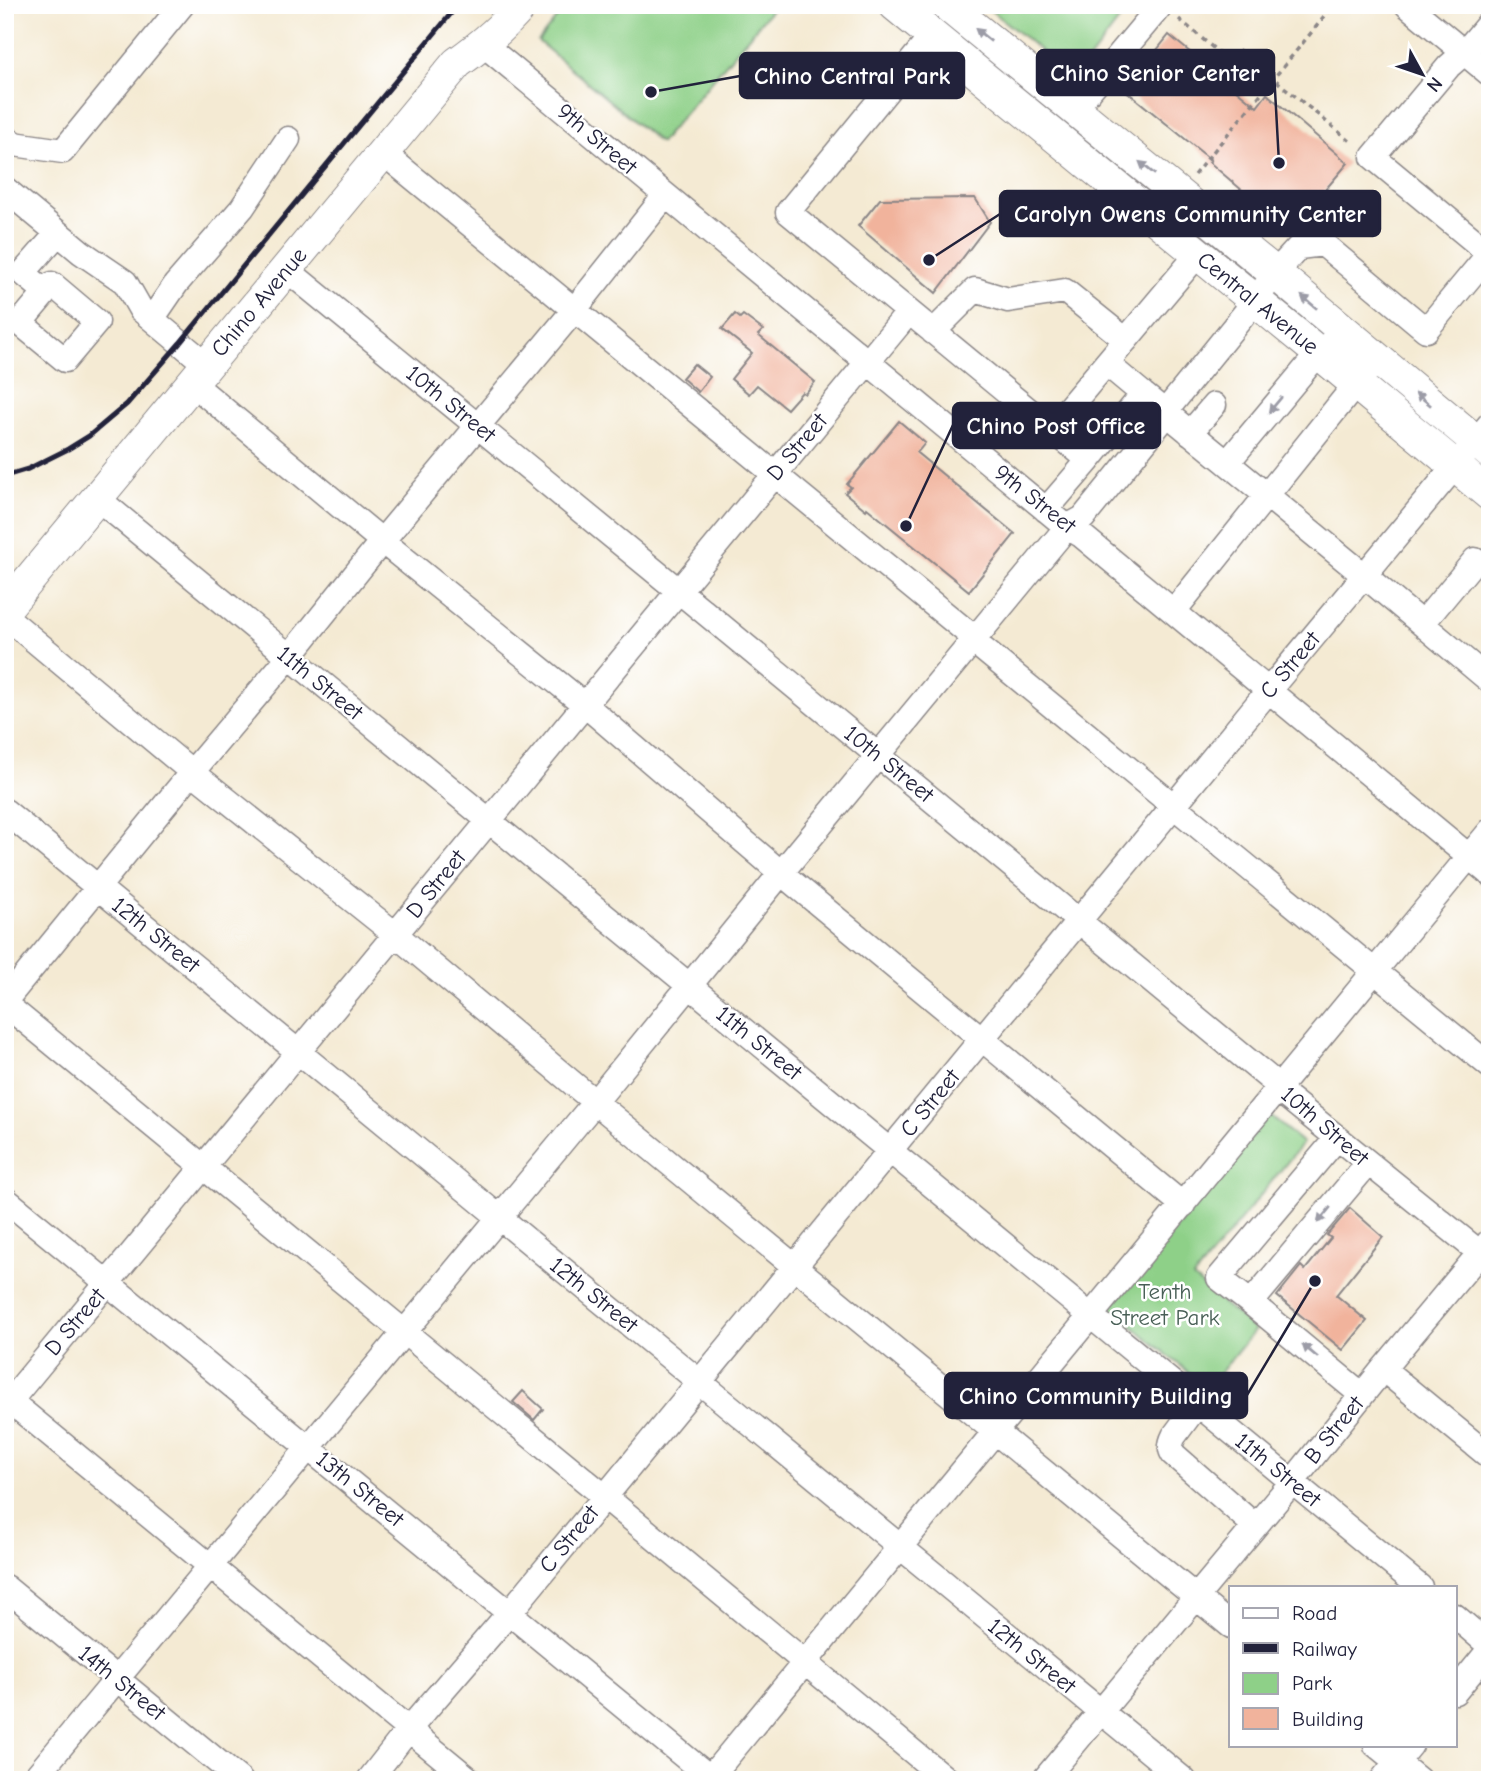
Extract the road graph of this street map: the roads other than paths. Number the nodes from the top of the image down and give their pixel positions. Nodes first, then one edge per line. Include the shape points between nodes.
1 (182, 5) edge
2 (522, 5) edge
3 (895, 5) edge
4 (947, 5) edge
5 (1407, 5) edge
6 (1170, 12) edge
7 (1490, 22) edge
8 (932, 36) junction
9 (483, 44) junction
10 (1464, 53) junction
11 (958, 57) junction
12 (1490, 74) edge
13 (1074, 108) junction
14 (5, 137) edge
15 (288, 139) dead end
16 (382, 152) junction
17 (5, 189) edge
18 (666, 195) junction
19 (58, 233) junction
20 (1198, 254) junction
21 (1489, 254) edge
22 (286, 269) junction
23 (1275, 274) junction
24 (46, 292) dead end
25 (1255, 301) junction
26 (575, 309) junction
27 (909, 312) junction
28 (152, 319) junction
29 (933, 332) junction
30 (1126, 340) junction
31 (1319, 353) junction
32 (867, 362) junction
33 (1107, 364) junction
34 (1386, 368) junction
35 (199, 374) junction
36 (1356, 384) junction
37 (1143, 394) junction
38 (1214, 405) dead end
39 (1165, 412) junction
40 (478, 426) junction
41 (1051, 429) junction
42 (1190, 433) junction
43 (1485, 440) edge
44 (1089, 460) junction
45 (1227, 463) junction
46 (1456, 467) junction
47 (774, 475) junction
48 (1266, 495) junction
49 (1490, 495) edge
50 (97, 498) junction
51 (1046, 510) junction
52 (1067, 527) junction
53 (382, 541) junction
54 (1475, 560) dead end
55 (1365, 576) junction
56 (679, 591) junction
57 (7, 606) edge
58 (1174, 611) junction
59 (1423, 624) junction
60 (973, 641) junction
61 (289, 657) junction
62 (1490, 681) edge
63 (1269, 690) junction
64 (584, 704) junction
65 (879, 757) junction
66 (192, 772) junction
67 (1174, 805) junction
68 (5, 810) edge
69 (489, 820) junction
70 (1490, 831) edge
71 (1468, 856) junction
72 (781, 873) junction
73 (1490, 874) edge
74 (98, 887) junction
75 (1080, 921) junction
76 (395, 934) junction
77 (1374, 972) junction
78 (690, 987) junction
79 (5, 1002) edge
80 (982, 1039) junction
81 (298, 1052) junction
82 (1490, 1066) edge
83 (1280, 1087) junction
84 (595, 1102) junction
85 (1337, 1138) junction
86 (890, 1151) junction
87 (1368, 1163) junction
88 (204, 1167) junction
89 (5, 1199) edge
90 (1183, 1205) junction
91 (499, 1217) junction
92 (1486, 1252) edge
93 (795, 1266) junction
94 (107, 1283) junction
95 (1251, 1303) junction
96 (1090, 1316) junction
97 (405, 1332) junction
98 (1383, 1369) junction
99 (699, 1381) junction
100 (1362, 1395) junction
101 (7, 1401) edge
102 (1197, 1405) junction
103 (995, 1432) junction
104 (309, 1447) junction
105 (1490, 1457) edge
106 (1293, 1481) junction
107 (604, 1496) junction
108 (1255, 1526) junction
109 (900, 1547) junction
110 (210, 1565) junction
111 (1419, 1586) edge
112 (5, 1587) edge
113 (1195, 1597) junction
114 (510, 1612) junction
115 (1456, 1617) edge
116 (1229, 1624) edge
117 (1490, 1647) edge
118 (805, 1661) junction
119 (118, 1680) junction
120 (1456, 1691) edge
121 (1100, 1712) junction
122 (409, 1729) junction
123 (1377, 1746) edge
124 (1397, 1762) edge
125 (710, 1779) edge
126 (33, 1780) edge
127 (240, 1780) edge
128 (369, 1780) edge
129 (470, 1780) edge
130 (947, 1780) edge
131 (1044, 1780) edge
132 (1184, 1780) edge
133 (1419, 1780) edge

1 - 14 street via 63,151 14,144
2 - 9 main road, Chino Avenue
3 - 8 main road, Central Avenue
13 -> 4 main road, Central Avenue
5 - 10 street
6 - 13 street
7 - 10 street
8 - 11 main road, Central Avenue
8 - 27 street via 788,212
9 - 16 main road, Chino Avenue via 457,63
9 - 18 street, 9th Street
10 - 12 street
10 - 21 street via 1373,158
11 - 13 main road via 993,64 1051,111 1058,114
11 - 20 main road, Central Avenue
23 -> 13 main road, Central Avenue
15 - 28 street via 242,208
16 - 22 main road, Chino Avenue
16 - 26 street
17 - 19 street
18 - 26 street
18 - 32 street, 9th Street
19 - 24 street via 23,273
19 - 28 street via 125,282 141,310
20 - 25 main road, Central Avenue
20 - 30 street
21 - 23 street via 1426,330 1323,244 1299,247
22 - 35 main road, Chino Avenue
22 - 40 street, 10th Street
23 - 25 street
34 -> 23 main road, Central Avenue
25 - 31 main road, Central Avenue
25 - 39 street
26 - 40 street
26 - 47 street
27 - 29 street
27 - 32 street, D Street
28 - 35 street
29 - 30 street via 975,290 1008,300 1065,291
29 - 41 street
30 - 33 street
31 - 34 street via 1330,343 1362,366
31 - 36 main road, Central Avenue
31 -> 45 street
32 - 47 street, D Street
32 - 51 street, 9th Street
33 - 37 street
33 - 41 street
43 -> 34 main road, Central Avenue
35 - 50 main road, Chino Avenue
35 - 53 street
36 - 46 main road, Central Avenue
36 - 48 street
37 - 39 street
37 - 44 street
38 - 42 street
39 - 42 street
39 - 52 street via 1083,518
40 - 53 street
40 - 56 street, 10th Street
41 - 44 street
42 - 45 street
43 - 46 street, C Street
44 - 51 street
45 - 48 street
46 - 49 main road, Central Avenue
46 - 55 street, C Street
47 - 56 street, D Street
47 - 60 street
48 - 55 street
48 - 58 street
50 - 57 main road, Chino Avenue
50 - 61 street, 11th Street
51 - 52 street, 9th Street
52 - 58 street, 9th Street
52 - 60 street
53 - 61 street
53 - 64 street
54 - 59 street
55 - 59 street
55 - 63 street, C Street
56 - 64 street, D Street
56 - 65 street, 10th Street
57 - 66 street
58 - 63 street, 9th Street
59 - 62 street
60 - 65 street
60 - 67 street
61 - 66 street
61 - 69 street, 11th Street
63 - 67 street, C Street
63 - 71 street, 9th Street
64 - 69 street, D Street
64 - 72 street
65 - 72 street
65 - 75 street, 10th Street
66 - 74 street
66 - 76 street
67 - 75 street, C Street
67 - 77 street
68 - 74 street, 12th Street
69 - 76 street, D Street
69 - 78 street, 11th Street
70 - 71 street
71 - 73 street, 9th Street
71 - 77 street
72 - 78 street
72 - 80 street
74 - 79 street
74 - 81 street, 12th Street
75 - 80 street, C Street
75 - 83 street, 10th Street
76 - 81 street, D Street
76 - 84 street
77 - 82 street
77 - 83 street
78 - 84 street
78 - 86 street, 11th Street
79 - 88 street
80 - 86 street, C Street
80 - 90 street
81 - 88 street, D Street
81 - 91 street, 12th Street
83 - 85 street, 10th Street
83 - 90 street
84 - 91 street
84 - 93 street
85 - 87 street, 10th Street
85 - 95 street via 1219,1278
86 - 93 street, C Street
86 - 96 street, 11th Street
87 - 92 street, 10th Street
87 -> 95 street
88 - 94 street, D Street
88 - 97 street
89 - 94 street, 13th Street
90 - 96 street
91 - 97 street
91 - 99 street, 12th Street
92 - 98 street, B Street
93 - 99 street, C Street
93 - 103 street
94 - 101 street, D Street
94 - 104 street, 13th Street
100 -> 95 street
96 - 102 street, 11th Street
96 - 103 street
97 - 104 street
97 - 107 street
98 - 100 street, B Street
98 - 105 street
99 - 107 street, C Street
99 - 109 street, 12th Street
100 - 106 street, B Street
101 - 110 street
102 - 106 street, 11th Street
102 - 108 street via 1174,1436 1171,1450
103 - 109 street
103 - 113 street
104 - 110 street
104 - 114 street, 13th Street
106 - 108 street, B Street
106 - 111 street, 11th Street
107 - 114 street, C Street
107 - 118 street
108 - 113 street, B Street
109 - 118 street
109 - 121 street, 12th Street
110 - 119 street
110 - 122 street
112 - 119 street, 14th Street
113 - 116 street
113 - 121 street, B Street
114 - 122 street, C Street
114 - 125 street, 13th Street
115 - 117 street
117 - 120 street
118 - 125 street
118 - 130 street
119 - 126 street
119 - 127 street, 14th Street
121 - 131 street, B Street
121 - 132 street, 12th Street
122 - 128 street, C Street
122 - 129 street
123 - 124 street
124 - 133 street

